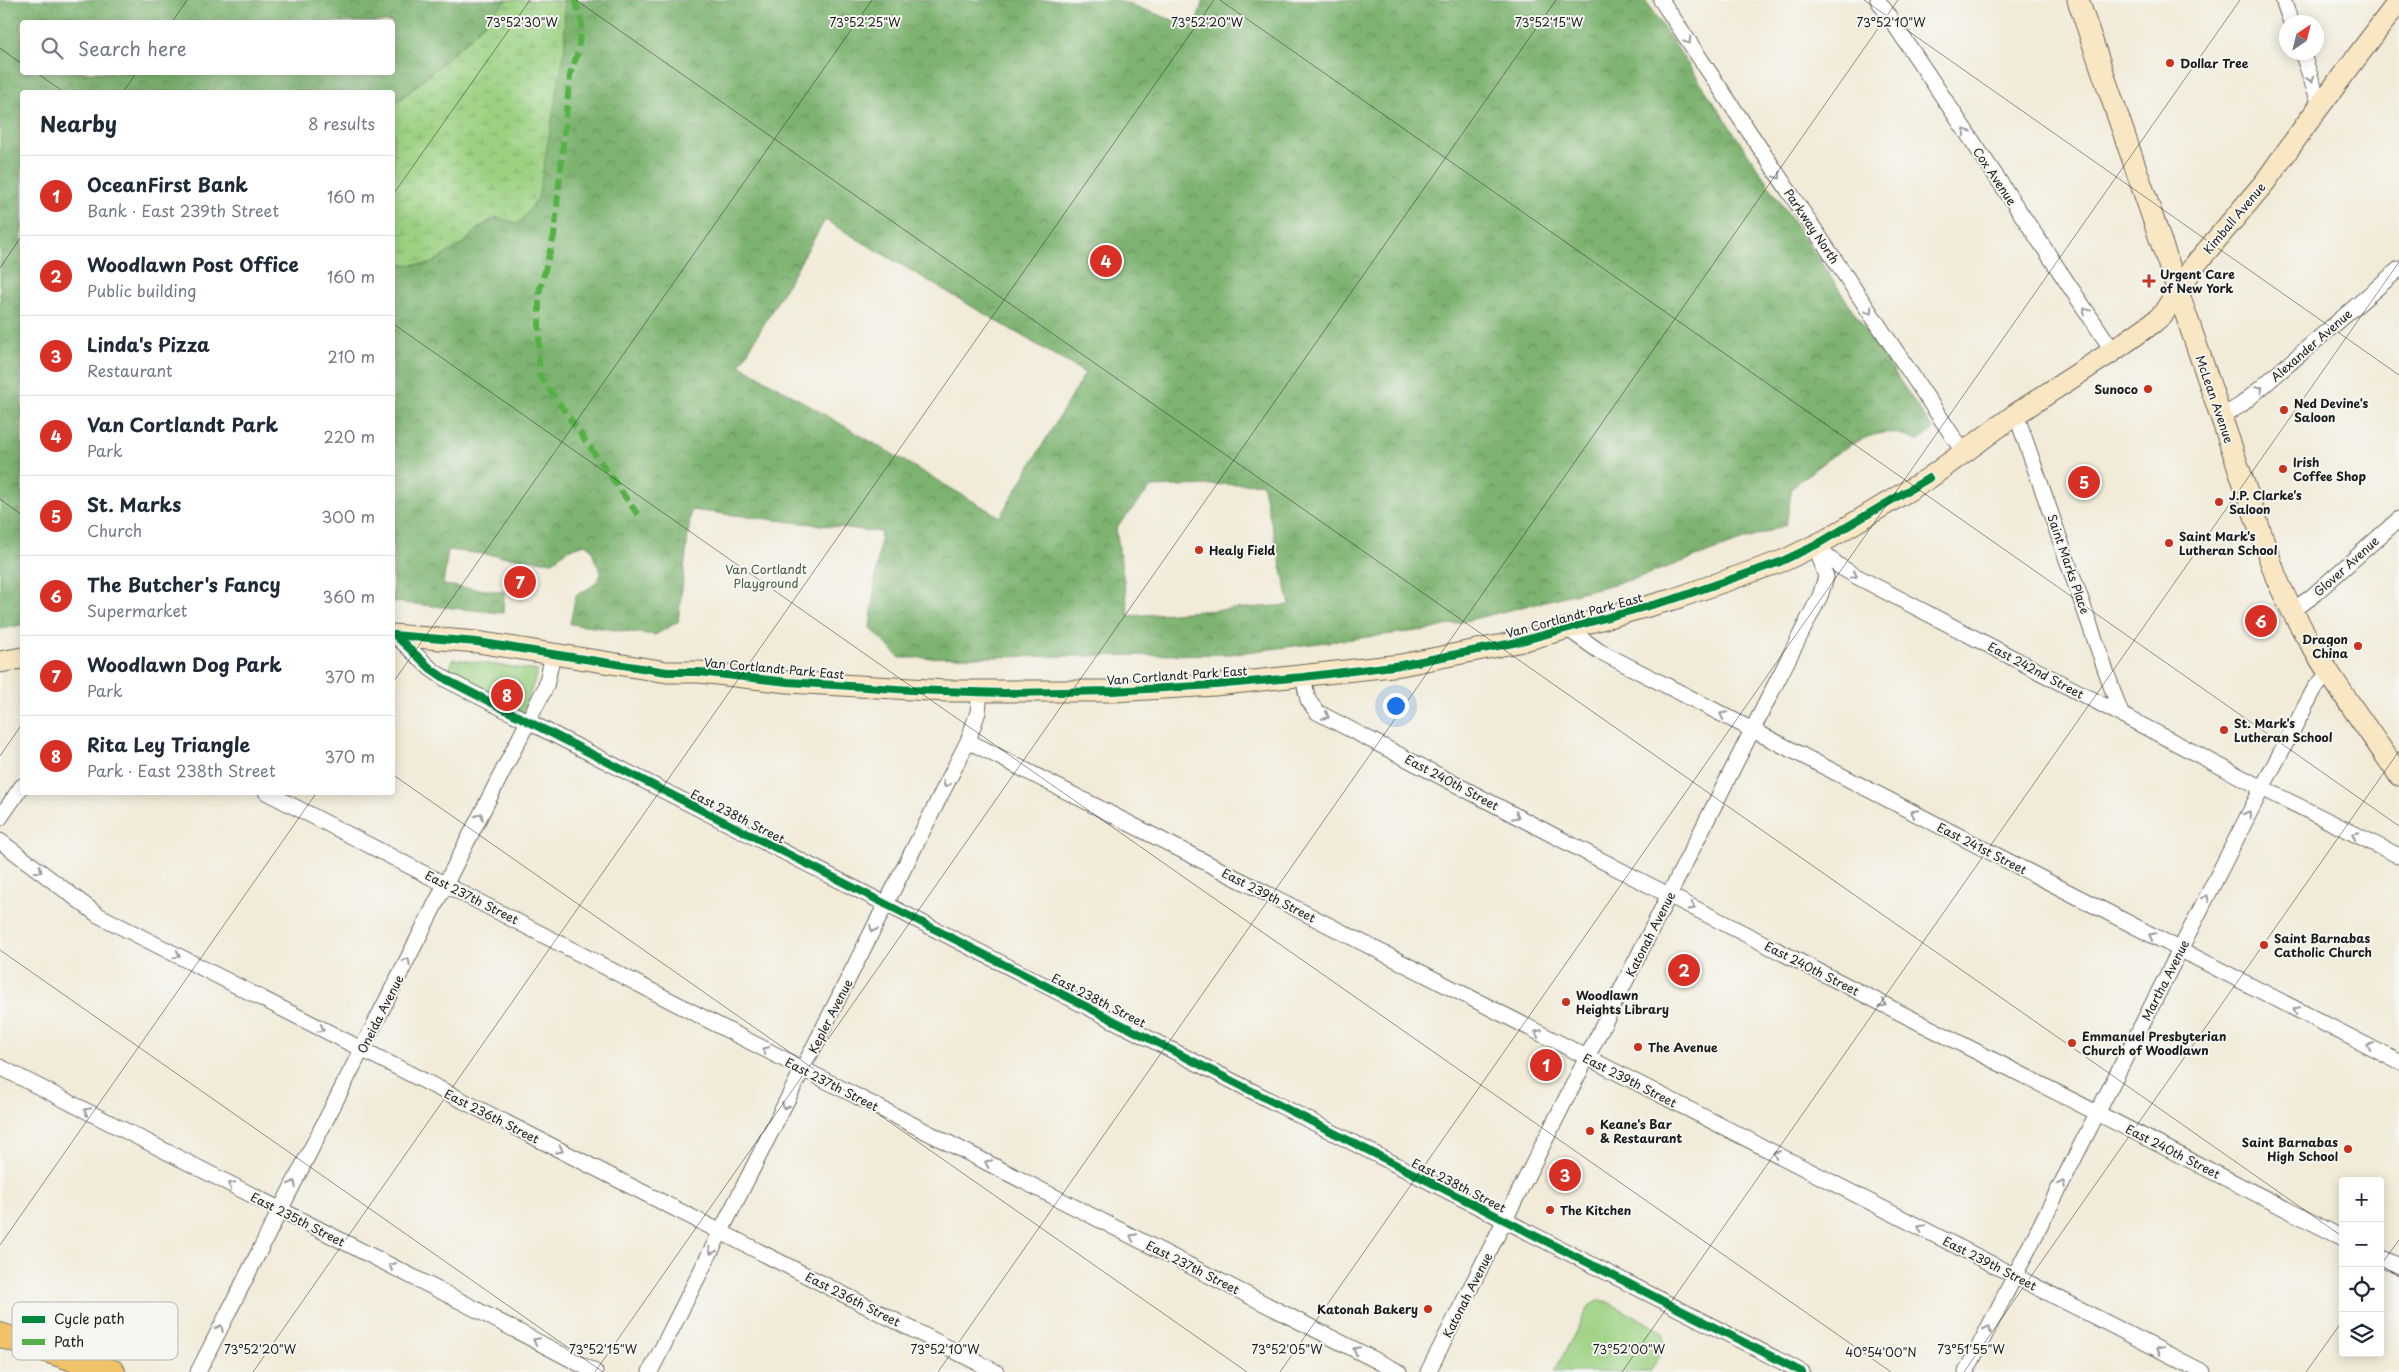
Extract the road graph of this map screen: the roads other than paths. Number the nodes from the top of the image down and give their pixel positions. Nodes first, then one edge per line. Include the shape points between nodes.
1 (1660, 0) edge
2 (1878, 0) edge
3 (2078, 0) edge
4 (2283, 0) edge
5 (2399, 1) edge
6 (2288, 15) edge
7 (2305, 60) edge
8 (2320, 105) junction
9 (2399, 269) edge
10 (2178, 290) junction
11 (2113, 351) junction
12 (2016, 414) junction
13 (2221, 417) junction
14 (1964, 453) junction
15 (2399, 519) edge
16 (1816, 545) junction
17 (2292, 611) junction
18 (1568, 629) junction
19 (395, 635) edge
20 (395, 636) edge
21 (553, 654) junction
22 (20, 658) edge
23 (0, 662) edge
24 (2330, 673) junction
25 (1303, 677) junction
26 (980, 692) junction
27 (2121, 714) junction
28 (528, 721) junction
29 (1752, 729) junction
30 (968, 740) junction
31 (2398, 773) edge
32 (2262, 788) junction
33 (20, 789) edge
34 (272, 795) edge
35 (0, 818) edge
36 (0, 841) edge
37 (2399, 856) edge
38 (446, 884) junction
39 (1670, 896) junction
40 (886, 904) junction
41 (2180, 950) junction
42 (362, 1050) junction
43 (1587, 1058) junction
44 (2399, 1062) edge
45 (0, 1067) edge
46 (803, 1069) junction
47 (2099, 1114) junction
48 (280, 1210) junction
49 (1504, 1221) junction
50 (721, 1232) junction
51 (2339, 1236) edge
52 (2384, 1259) edge
53 (2399, 1266) edge
54 (2015, 1276) junction
55 (0, 1335) edge
56 (12, 1339) edge
57 (76, 1360) edge
58 (112, 1372) edge
59 (198, 1372) edge
60 (595, 1372) edge
61 (650, 1372) edge
62 (996, 1372) edge
63 (1399, 1372) edge
64 (1428, 1372) edge
65 (1802, 1372) edge
66 (1966, 1372) edge
67 (2203, 1372) edge

1 -> 14 street, Parkway North
11 -> 2 street, Cox Avenue
3 - 10 street, McLean Avenue
4 - 6 street
5 - 8 street, Kimball Avenue
7 -> 8 street
8 - 10 street, Kimball Avenue via 2265,182 2194,266
13 -> 9 street, Alexander Avenue via 2241,406
10 - 11 street, Kimball Avenue via 2163,314
10 - 13 street, McLean Avenue
11 - 12 street, Kimball Avenue
12 - 14 street, Kimball Avenue
12 - 27 street, Saint Marks Place
13 - 17 street, McLean Avenue via 2268,556
14 - 16 street, Van Cortlandt Park East via 1929,478
15 - 17 street, Glover Avenue
16 - 18 street, Van Cortlandt Park East via 1785,560 1711,586
16 -> 27 street, East 242nd Street via 1846,571
16 - 29 street, Katonah Avenue via 1826,571 1826,583
17 - 24 street, McLean Avenue
18 - 25 street, Van Cortlandt Park East via 1408,664
29 -> 18 street, East 241st Street via 1599,651
19 - 21 street, Van Cortlandt Park East via 477,642
20 - 28 street, East 238th Street via 439,675
21 - 26 street, Van Cortlandt Park East via 667,672 700,672 850,687
21 - 28 street, Oneida Avenue via 546,686
22 - 23 street
24 - 31 street, McLean Avenue
24 - 32 street, Martha Avenue via 2315,688
25 - 26 street, Van Cortlandt Park East via 1113,691
25 -> 39 street, East 240th Street via 1308,700 1317,712
26 - 30 street via 978,712
27 - 32 street, East 242nd Street
38 -> 28 street, Oneida Avenue
28 - 40 street, East 238th Street
29 - 39 street, Katonah Avenue
41 -> 29 street, East 241st Street
30 -> 40 street, Kepler Avenue
43 -> 30 street, East 239th Street
37 -> 32 street, East 242nd Street
41 -> 32 street, Martha Avenue
33 - 35 street
34 - 38 street, East 237th Street
36 -> 42 street, East 236th Street via 98,915
42 -> 38 street, Oneida Avenue
46 -> 38 street, East 237th Street
39 - 43 street, Katonah Avenue
39 -> 47 street, East 240th Street
40 -> 46 street, Kepler Avenue
40 - 49 street, East 238th Street
44 -> 41 street, East 241st Street
41 - 47 street, Martha Avenue
48 -> 42 street, Oneida Avenue
42 -> 50 street, East 236th Street
43 - 49 street, Katonah Avenue
54 -> 43 street, East 239th Street
48 -> 45 street, East 235th Street
46 -> 50 street, Kepler Avenue
63 -> 46 street, East 237th Street
47 - 51 street, East 240th Street
54 -> 47 street, Martha Avenue
59 -> 48 street, Oneida Avenue
60 -> 48 street, East 235th Street
49 - 64 street, Katonah Avenue
49 - 65 street, East 238th Street
50 -> 61 street, Kepler Avenue
50 - 62 street, East 236th Street
52 - 53 street
66 -> 54 street, Martha Avenue
67 -> 54 street, East 239th Street
55 - 56 main road
57 - 58 main road

